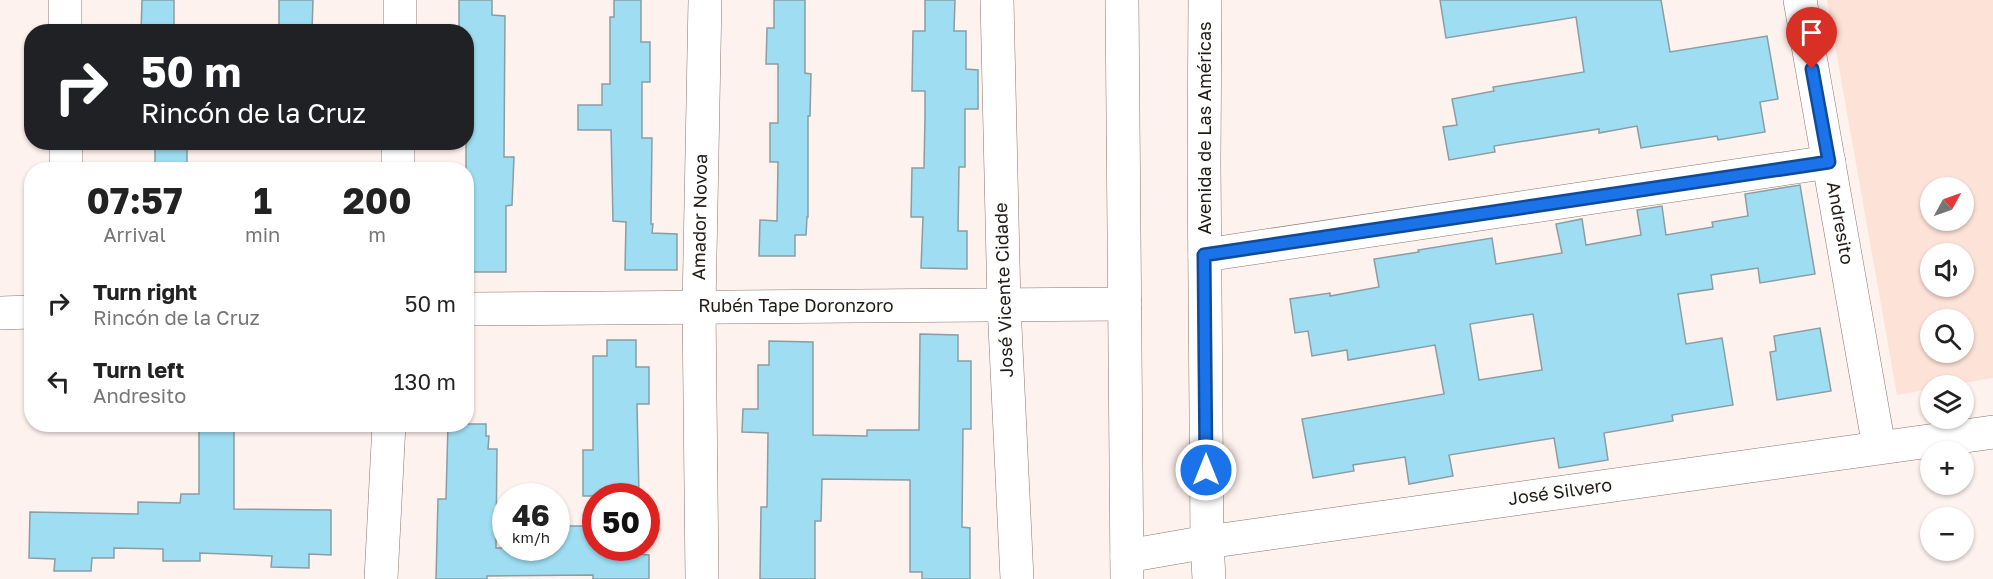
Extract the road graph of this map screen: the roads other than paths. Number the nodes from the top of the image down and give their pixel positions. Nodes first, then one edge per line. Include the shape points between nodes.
1 (65, 0) edge
2 (400, 0) edge
3 (705, 0) edge
4 (997, 0) edge
5 (1122, 0) edge
6 (1205, 0) edge
7 (1800, 0) edge
8 (65, 24) edge
9 (400, 24) edge
10 (1829, 162) junction
11 (1204, 255) junction
12 (1125, 304) junction
13 (1004, 305) junction
14 (699, 307) junction
15 (474, 309) edge
16 (24, 312) edge
17 (0, 313) edge
18 (389, 432) edge
19 (1993, 432) edge
20 (1879, 447) junction
21 (1207, 542) junction
22 (1127, 567) edge
23 (381, 579) edge
24 (702, 579) edge
25 (1017, 579) edge
26 (1209, 579) edge

1 - 8 street
2 - 9 street
3 - 14 street, Amador Novoa
4 - 13 street, José Vicente Cidade
5 - 12 street
6 - 11 street, Avenida de Las Américas
7 - 10 street, Andresito
10 - 11 street
10 - 20 street, Andresito
11 - 21 street, Avenida de Las Américas
12 - 13 street, Rubén Tape Doronzoro
12 - 22 street
13 - 14 street, Rubén Tape Doronzoro
13 - 25 street, José Vicente Cidade
14 - 15 street, Rubén Tape Doronzoro
14 - 24 street, Amador Novoa
16 - 17 street
18 - 23 street
19 - 20 street, José Silvero
20 - 21 street, José Silvero
21 - 22 street, José Silvero
21 - 26 street, Avenida de Las Américas

